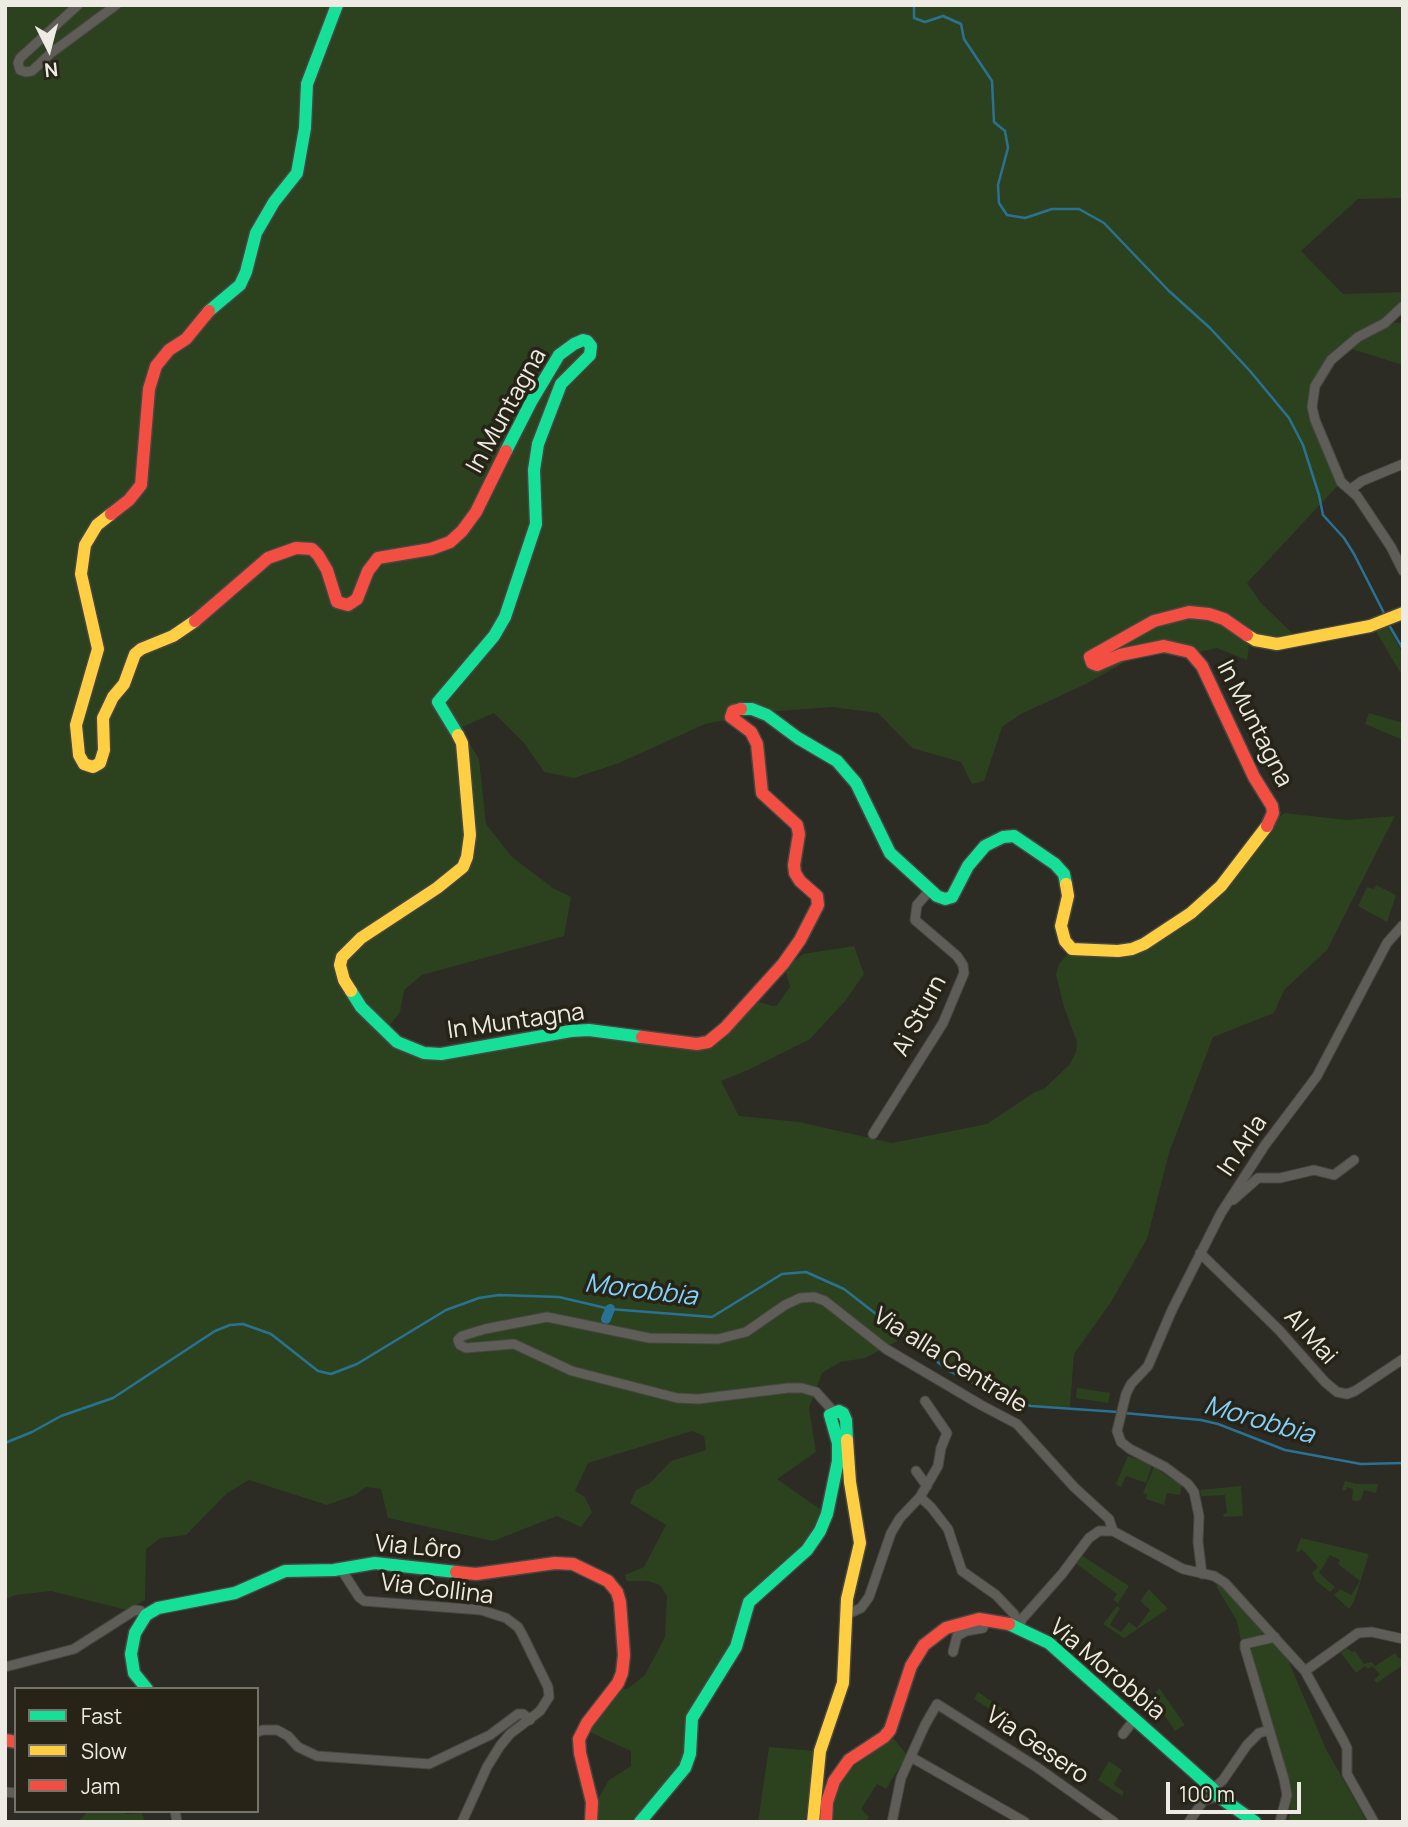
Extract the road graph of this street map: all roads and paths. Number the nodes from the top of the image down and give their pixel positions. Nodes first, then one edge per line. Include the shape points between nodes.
1 (78, 5) edge
2 (116, 5) edge
3 (337, 5) edge
4 (1403, 306) edge
5 (1403, 464) edge
6 (1351, 489) junction
7 (1403, 571) edge
8 (1399, 614) edge
9 (930, 890) junction
10 (1403, 925) edge
11 (873, 1134) dead end
12 (1354, 1160) dead end
13 (1228, 1203) junction
14 (1200, 1253) junction
15 (1403, 1359) edge
16 (925, 1401) dead end
17 (835, 1412) junction
18 (916, 1471) dead end
19 (926, 1486) junction
20 (920, 1497) junction
21 (1113, 1531) junction
22 (341, 1569) junction
23 (1202, 1574) junction
24 (146, 1615) junction
25 (846, 1615) junction
26 (986, 1619) junction
27 (1018, 1627) junction
28 (1275, 1637) junction
29 (1403, 1639) edge
30 (953, 1652) dead end
31 (5, 1667) edge
32 (1305, 1671) junction
33 (145, 1687) edge
34 (530, 1720) junction
35 (1135, 1720) junction
36 (1269, 1730) junction
37 (259, 1731) edge
38 (1123, 1734) dead end
39 (911, 1757) junction
40 (1215, 1793) junction
41 (463, 1822) edge
42 (591, 1822) edge
43 (640, 1822) edge
44 (813, 1822) edge
45 (826, 1822) edge
46 (892, 1822) edge
47 (1025, 1822) edge
48 (1113, 1822) edge
49 (1189, 1822) edge
50 (1255, 1822) edge
51 (1266, 1822) edge
52 (1280, 1822) edge
53 (1374, 1822) edge

1 - 2 street via 20,58 20,69 32,71
3 - 9 street, In Muntagna via 307,83 297,173 256,233 240,285 212,307 186,340 169,350 156,366 146,414 143,482 93,530 83,551 81,574 98,649 76,731 84,764 98,765 103,757 103,718 138,651 185,629 263,561 296,548 312,549 327,570 335,599 348,605 357,600 378,558 439,547 457,536 476,512 559,355 587,341 591,346 586,360 561,384 542,432 534,470 536,524 505,617 438,702 461,743 470,835 467,858 463,867 437,888 361,937 342,957 344,980 361,1007 397,1042 424,1053 589,1030 708,1042 783,964 818,905 817,896 796,873 797,825 762,793 757,744 751,732 731,717 741,709 768,715 837,761 856,782 890,853
4 - 6 street via 1337,355 1312,393 1315,420 1341,482
5 - 6 street
6 - 7 street
8 - 9 street, In Muntagna via 1374,625 1277,645 1255,640 1224,618 1189,612 1154,621 1090,657 1097,665 1164,646 1190,652 1202,666 1272,806 1269,822 1221,886 1159,935 1132,949 1072,949 1060,926 1068,896 1064,874 1014,836 985,846 952,897 946,899
9 - 11 street, Ai Sturn via 917,905 915,920 957,956 964,973 943,1023
10 - 13 street, In Arla via 1387,943 1317,1076
12 - 13 street via 1334,1175 1314,1170 1258,1178
13 - 14 street, In Arla
14 - 15 street, Al Mai via 1337,1392 1355,1391
14 - 23 street, In Arla via 1148,1366 1130,1384 1118,1436 1194,1492
16 - 19 street via 947,1435 939,1466
17 - 21 street, Via alla Centrale via 816,1392 797,1387 677,1398 572,1371 514,1344 466,1348 458,1340 495,1326 547,1317 649,1338 718,1339 746,1332 794,1300 814,1297 886,1349 1017,1424 1109,1520
17 - 25 street via 846,1420 860,1537
17 - 43 street via 830,1418 838,1461 820,1531 807,1550 749,1602 736,1647 692,1718 685,1768
18 - 19 street
19 - 20 street
20 - 25 street via 891,1533 869,1597 861,1608
20 - 27 street via 948,1529 962,1571 996,1595 1014,1614
21 - 23 street, Via alla Centrale via 1183,1569
21 - 27 street via 1099,1531 1089,1538
22 - 24 street, Via Lôro via 285,1571 235,1593 158,1608
22 - 34 street, Via Collina via 364,1601 481,1610 514,1623 549,1695
22 - 42 street, Via Lôro via 375,1563 489,1574 563,1563 608,1581 620,1598 623,1667 615,1687 583,1729 579,1748 591,1794
23 - 28 street, Via alla Centrale via 1225,1583
24 - 31 street via 135,1611 74,1649
24 - 33 street via 135,1633 131,1654 134,1672
25 - 44 street via 843,1683 820,1751
26 - 27 street, Via Morobbia
26 - 30 street via 983,1628 957,1636
26 - 45 street, Via Morobbia via 952,1625 924,1645 911,1666 890,1730 849,1760 834,1781
27 - 35 street, Via Morobbia via 1059,1651
28 - 32 street, Via alla Centrale
28 - 36 street via 1245,1644
29 - 32 street via 1358,1633
32 - 53 street, Via alla Centrale via 1347,1748 1347,1774
34 - 37 street via 518,1714 490,1735 429,1764 317,1756 277,1730
34 - 41 street via 500,1746
35 - 38 street
35 - 40 street, Via Morobbia
36 - 40 street via 1247,1745
36 - 52 street via 1286,1789
39 - 46 street via 898,1787
39 - 47 street
39 - 48 street, Via Gesero via 937,1704
40 - 49 street via 1203,1801
40 - 50 street, Via Morobbia
40 - 51 street, Via Morobbia

